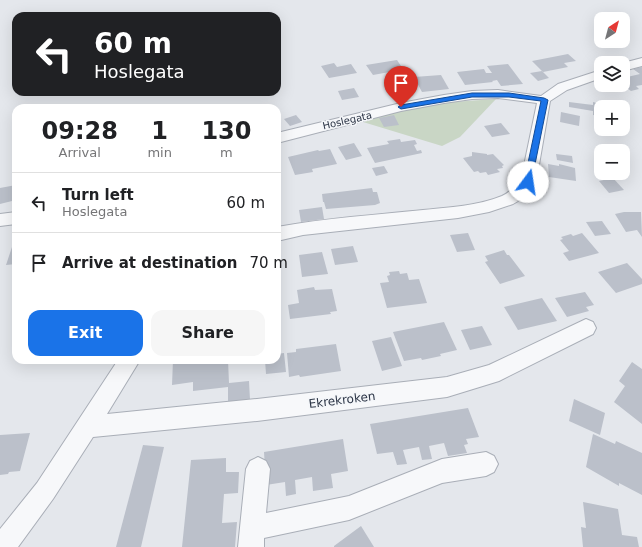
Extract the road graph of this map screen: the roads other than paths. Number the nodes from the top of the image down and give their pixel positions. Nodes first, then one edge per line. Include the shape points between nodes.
1 (642, 62) edge
2 (630, 65) edge
3 (594, 76) edge
4 (544, 100) junction
5 (281, 137) edge
6 (12, 218) edge
7 (0, 220) edge
8 (281, 233) edge
9 (586, 328) dead end
10 (127, 364) edge
11 (86, 426) junction
12 (486, 464) dead end
13 (258, 469) dead end
14 (252, 538) edge
15 (2, 547) edge

1 - 2 street
3 - 4 street via 555,90
4 - 5 street, Hoslegata via 498,94 472,95 401,107
4 - 8 street via 528,182 519,193 507,200 458,212
6 - 7 street
9 - 11 street, Ekrekroken via 492,374 447,387 257,410
10 - 11 street
11 - 15 street via 46,491
12 - 14 street via 442,472 349,508
13 - 14 street

